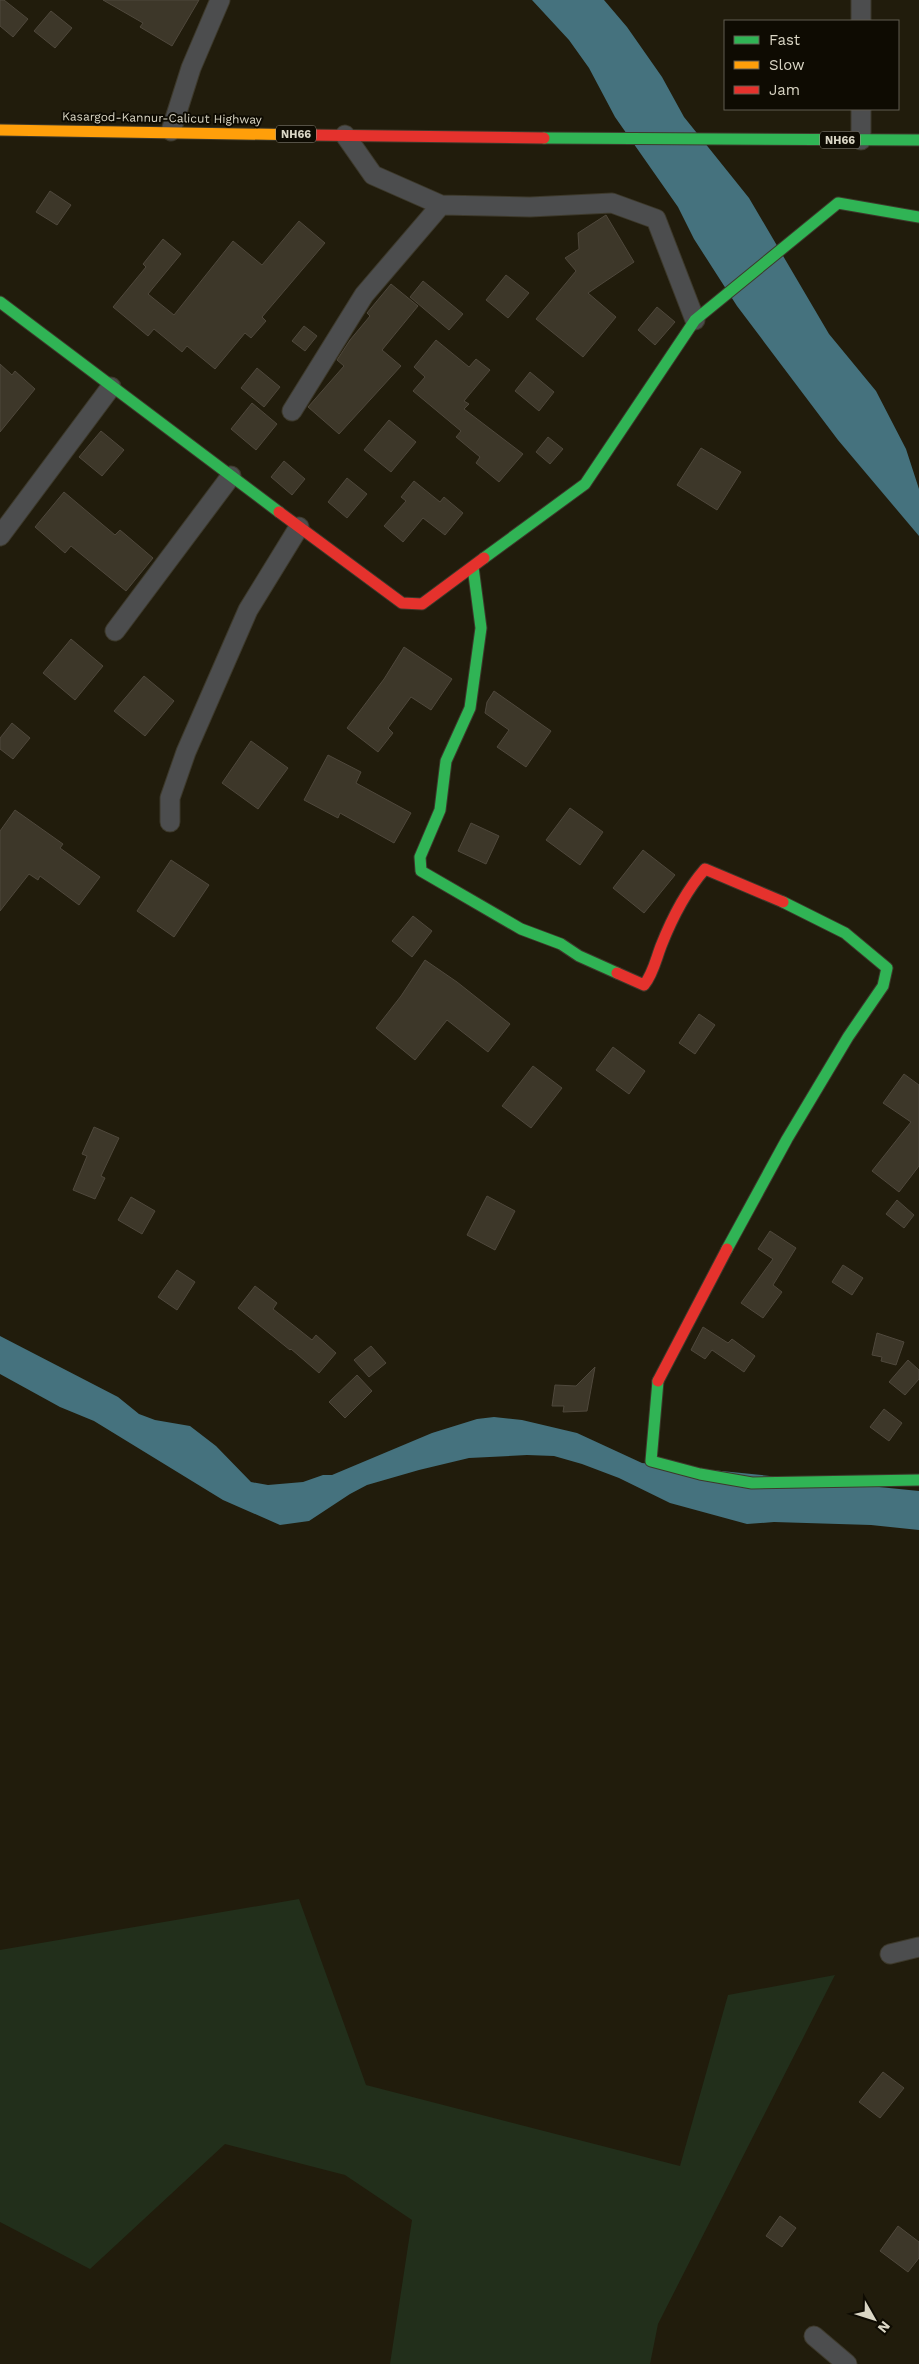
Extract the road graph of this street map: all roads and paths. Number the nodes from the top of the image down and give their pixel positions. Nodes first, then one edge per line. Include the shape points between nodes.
1 (220, 0) edge
2 (861, 0) edge
3 (861, 20) edge
4 (861, 110) edge
5 (0, 130) edge
6 (170, 131) junction
7 (345, 134) junction
8 (861, 140) junction
9 (919, 140) edge
10 (441, 205) junction
11 (919, 217) edge
12 (0, 302) edge
13 (695, 320) junction
14 (111, 387) junction
15 (292, 411) dead end
16 (231, 476) junction
17 (299, 527) junction
18 (0, 536) edge
19 (473, 567) junction
20 (115, 631) dead end
21 (170, 822) dead end
22 (919, 1480) edge
23 (919, 1947) edge
24 (890, 1954) dead end
25 (814, 2336) dead end
26 (847, 2364) edge

1 - 6 street via 191,68
2 - 3 street
4 - 8 street
5 - 6 main road, Kasargod-Kannur-Calicut Highway / NH66
6 - 7 main road, Kasargod-Kannur-Calicut Highway / NH66
7 - 8 main road, Kasargod-Kannur-Calicut Highway / NH66
7 - 10 street via 373,176
8 - 9 main road, NH66
10 - 13 street via 530,207 612,203 656,219
10 - 15 street via 364,295
11 - 13 main road via 838,202
12 - 14 main road
13 - 19 main road via 585,484
14 - 16 main road
14 - 18 street
16 - 17 main road
16 - 20 street
17 - 19 main road via 402,603 422,604
17 - 21 street via 248,610 186,752 170,798
19 - 22 main road via 481,628 470,708 446,761 440,810 420,857 421,871 521,928 561,944 579,956 644,986 651,977 676,912 692,883 706,870 775,898 845,933 886,968 883,986 848,1037 787,1139 675,1346 658,1382 651,1461 752,1483
23 - 24 street
25 - 26 street

